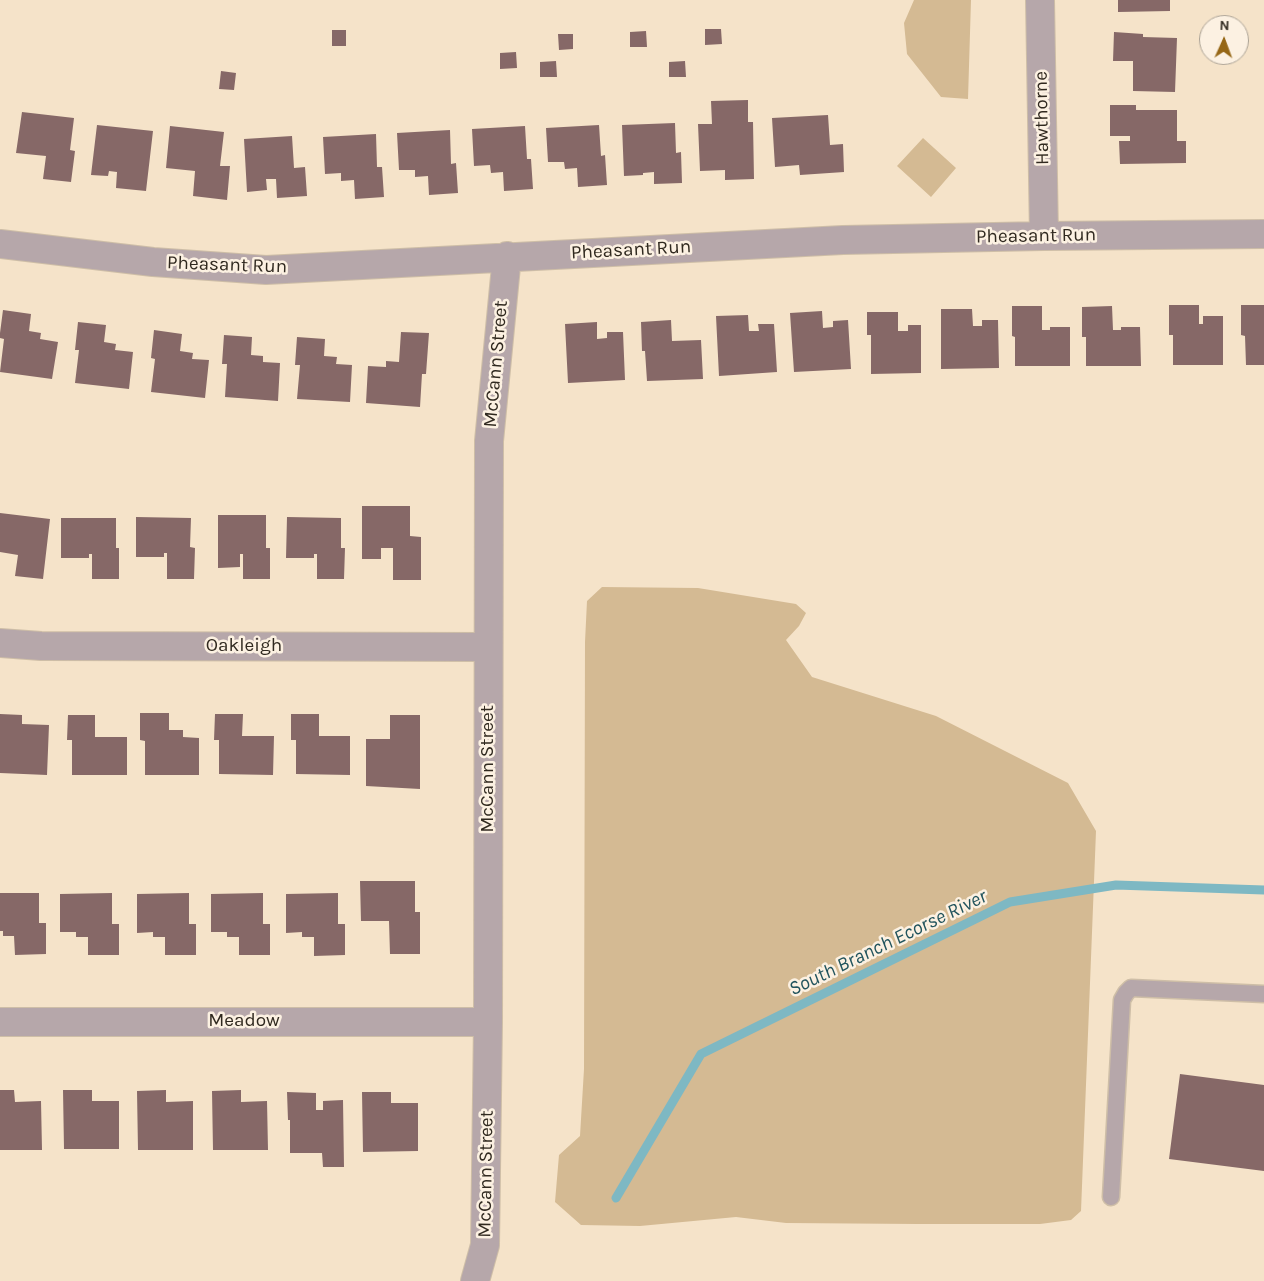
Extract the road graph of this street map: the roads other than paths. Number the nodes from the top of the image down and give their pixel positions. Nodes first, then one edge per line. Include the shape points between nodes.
1 (1040, 0) edge
2 (1264, 234) edge
3 (1044, 236) junction
4 (0, 244) edge
5 (507, 256) junction
6 (0, 642) edge
7 (488, 647) junction
8 (1264, 994) edge
9 (0, 1022) edge
10 (488, 1022) junction
11 (1111, 1197) dead end
12 (475, 1281) edge

1 - 3 street, Hawthorne
2 - 3 street, Pheasant Run
3 - 5 street, Pheasant Run via 843,240
4 - 5 street, Pheasant Run via 153,262 266,270
5 - 7 street, McCann Street via 489,440
6 - 7 street, Oakleigh via 40,646
7 - 10 street, McCann Street
8 - 11 lane via 1131,988 1126,993 1122,1000
9 - 10 street, Meadow
10 - 12 street, McCann Street via 485,1245

